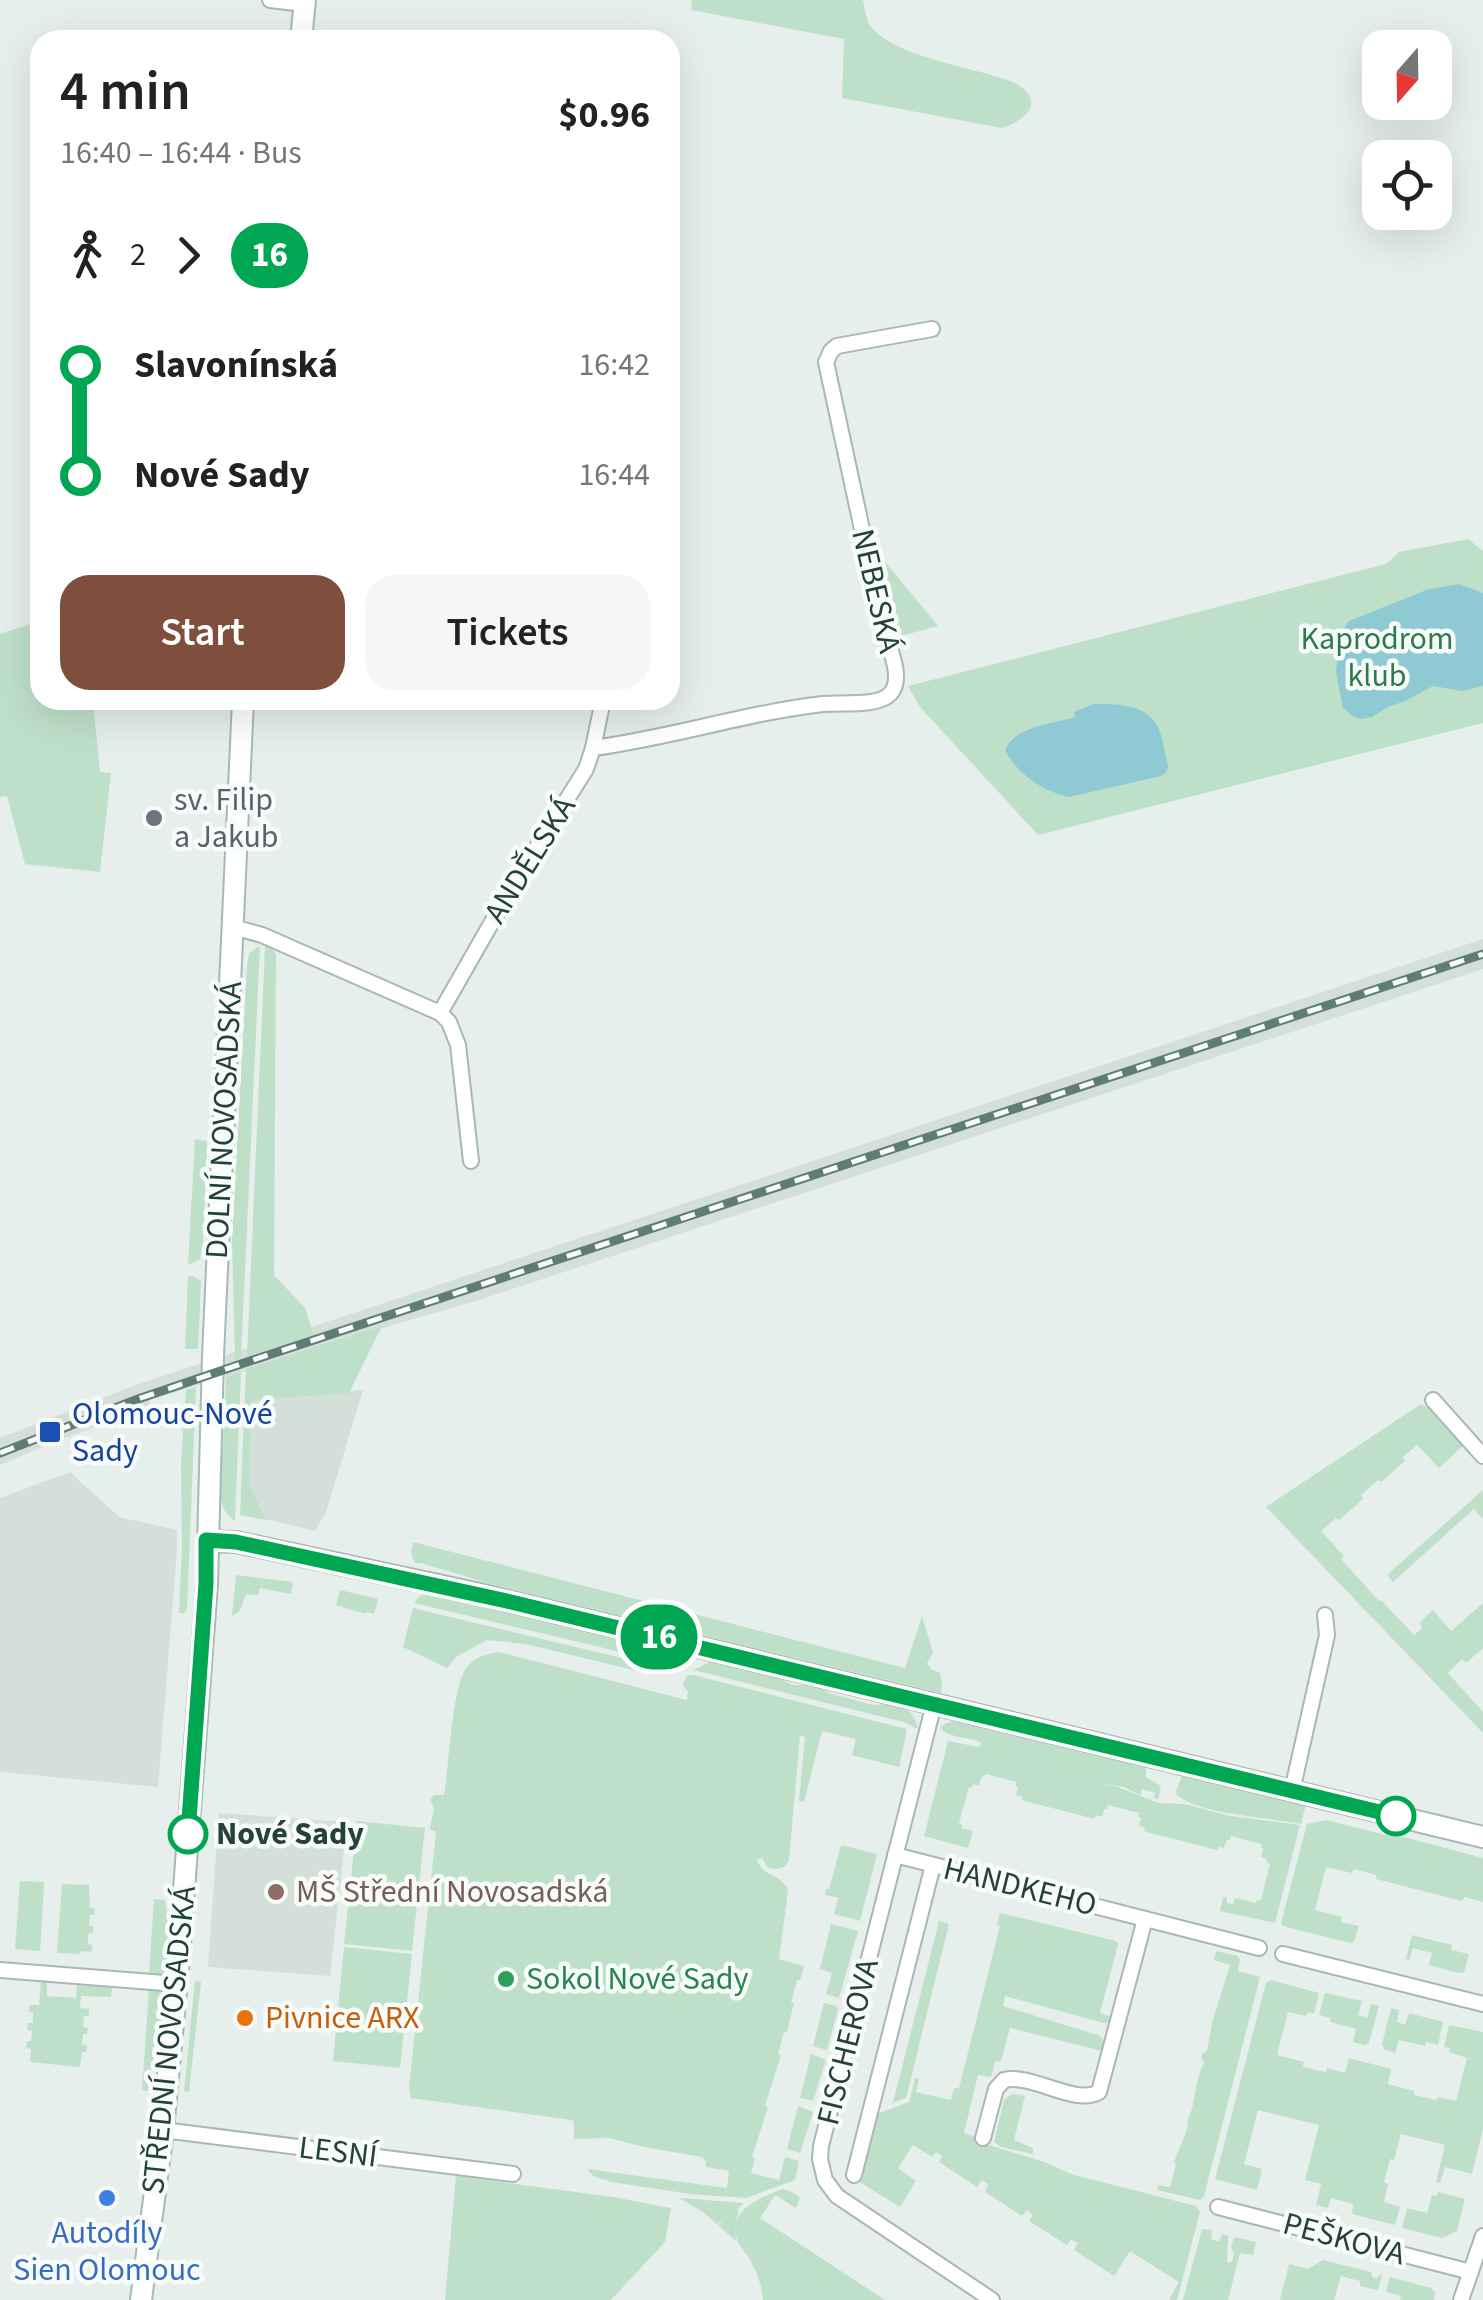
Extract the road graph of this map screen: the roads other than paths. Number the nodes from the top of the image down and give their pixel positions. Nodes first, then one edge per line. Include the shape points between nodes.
1 (270, 0) edge
2 (304, 2) edge
3 (302, 30) edge
4 (932, 329) dead end
5 (244, 710) edge
6 (600, 710) edge
7 (593, 748) junction
8 (233, 926) junction
9 (440, 1012) junction
10 (471, 1161) dead end
11 (1434, 1400) dead end
12 (1483, 1456) edge
13 (206, 1540) junction
14 (1325, 1615) dead end
15 (934, 1704) junction
16 (1292, 1790) junction
17 (1483, 1836) edge
18 (895, 1855) junction
19 (933, 1865) junction
20 (1145, 1918) junction
21 (1259, 1948) dead end
22 (1284, 1954) dead end
23 (0, 1970) edge
24 (176, 1984) junction
25 (1483, 2004) edge
26 (163, 2130) junction
27 (983, 2138) dead end
28 (513, 2174) dead end
29 (854, 2175) dead end
30 (1218, 2206) dead end
31 (1483, 2236) edge
32 (1471, 2272) junction
33 (142, 2300) edge
34 (992, 2300) edge
35 (1461, 2300) edge

1 - 2 street
2 - 3 main road
4 - 7 street, NEBESKÁ via 837,346 826,362 894,667 887,698 764,712
5 - 8 main road, DOLNÍ NOVOSADSKÁ
6 - 7 street, ANDĚLSKÁ
7 - 9 street, ANDĚLSKÁ
8 - 9 street
8 - 13 main road, DOLNÍ NOVOSADSKÁ
9 - 10 street via 458,1045
11 - 12 street
13 - 15 main road via 460,1590
13 - 24 main road, STŘEDNÍ NOVOSADSKÁ
14 - 16 street via 1327,1634
15 - 16 main road
15 - 18 street, FISCHEROVA
16 - 17 main road
18 - 19 street, HANDKEHO
18 - 34 street, FISCHEROVA via 820,2159 837,2196
19 - 20 street, HANDKEHO
19 - 29 street, FISCHEROVA
20 - 21 street, HANDKEHO
20 - 27 street via 1098,2092 1086,2096 1004,2080
22 - 25 street
23 - 24 street
24 - 26 main road, STŘEDNÍ NOVOSADSKÁ
26 - 28 street, LESNÍ
26 - 33 main road, STŘEDNÍ NOVOSADSKÁ
30 - 32 street, PEŠKOVA
31 - 32 street
32 - 35 street

